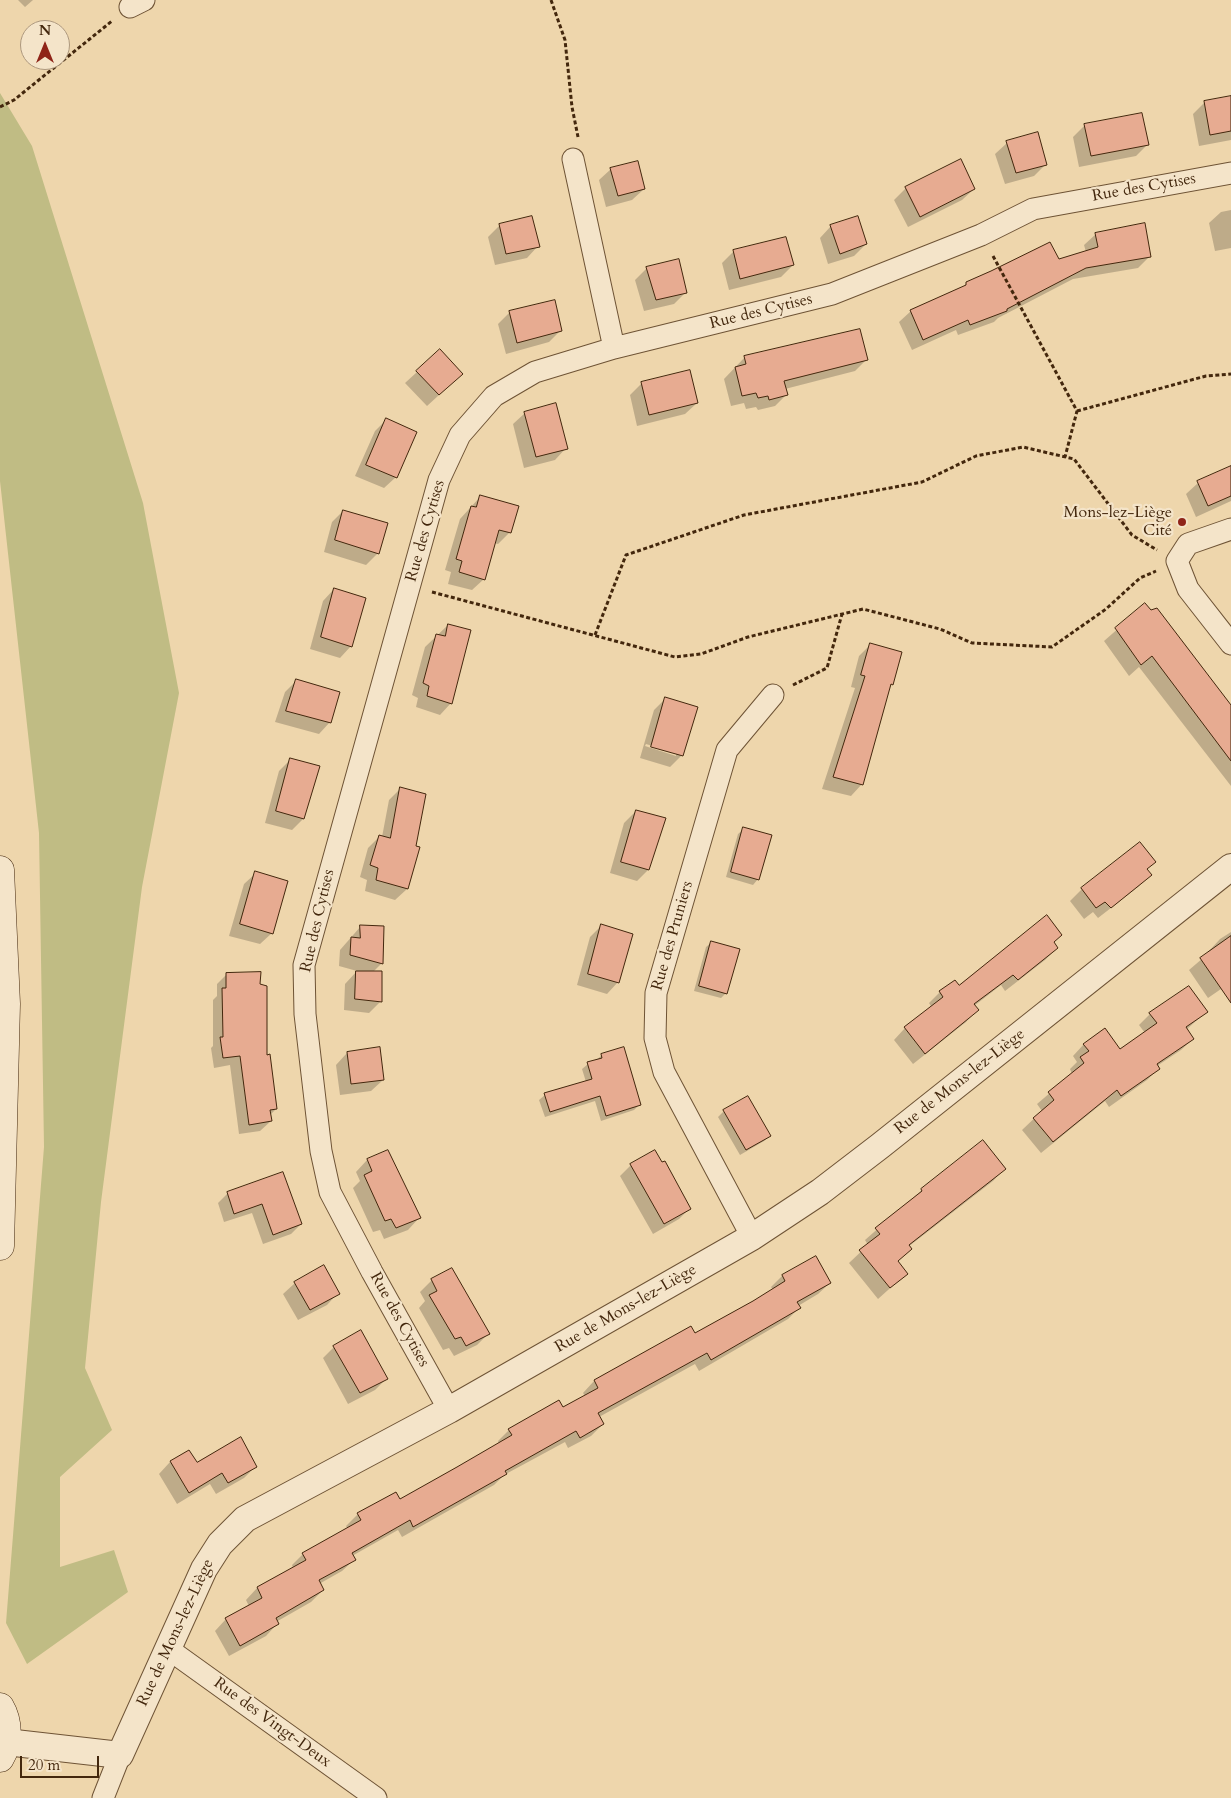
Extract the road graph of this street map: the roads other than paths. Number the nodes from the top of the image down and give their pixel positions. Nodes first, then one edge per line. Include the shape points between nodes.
1 (573, 159) road end
2 (1231, 173) edge
3 (614, 348) junction
4 (1231, 529) edge
5 (1231, 644) edge
6 (773, 695) road end
7 (1231, 867) edge
8 (0, 870) edge
9 (752, 1237) junction
10 (0, 1246) edge
11 (449, 1410) junction
12 (167, 1648) junction
13 (0, 1707) edge
14 (3, 1750) edge
15 (120, 1756) junction
16 (103, 1798) edge
17 (376, 1798) edge

1 - 3 street
2 - 3 street, Rue des Cytises via 1033,208 981,235 832,294
3 - 11 street, Rue des Cytises via 535,372 494,396 460,436 439,480 304,965 305,1014 321,1151 330,1192
4 - 5 street via 1188,544 1178,561 1188,589
6 - 9 street, Rue des Pruniers via 727,750 656,993 655,1038 664,1072
7 - 9 street, Rue de Mons-lez-Liège via 880,1146 820,1192
8 - 10 main road via 6,1004
9 - 11 street, Rue de Mons-lez-Liège
11 - 12 street, Rue de Mons-lez-Liège via 245,1519 220,1544 204,1569
12 - 15 street, Rue de Mons-lez-Liège
12 - 17 street, Rue des Vingt-Deux
13 - 14 main road via 6,1727
14 - 15 street via 60,1750
15 - 16 street, Rue de Mons-lez-Liège

